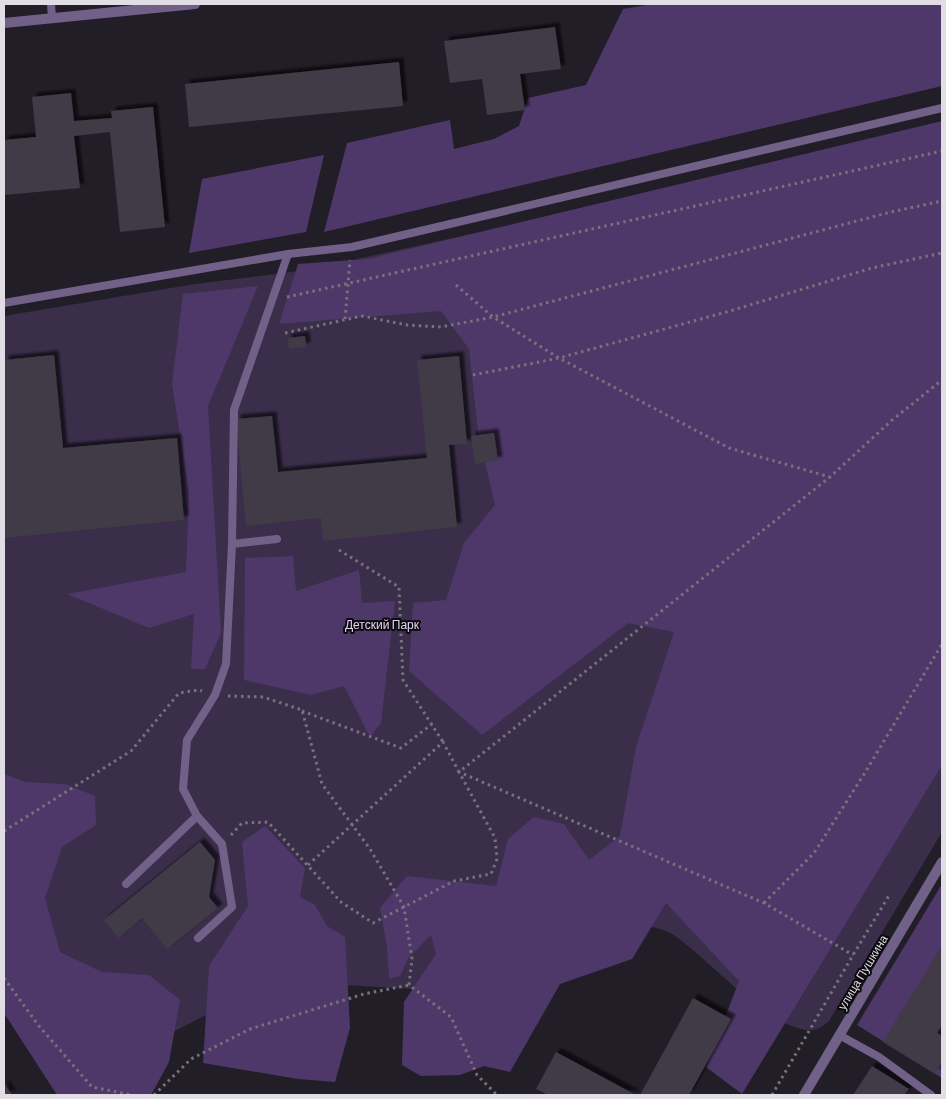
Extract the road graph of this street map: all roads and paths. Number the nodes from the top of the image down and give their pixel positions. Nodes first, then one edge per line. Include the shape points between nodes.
1 (51, 4) edge
2 (195, 4) edge
3 (52, 18) junction
4 (4, 22) edge
5 (942, 108) edge
6 (942, 151) edge
7 (942, 201) edge
8 (352, 247) junction
9 (942, 253) edge
10 (288, 254) junction
11 (348, 283) junction
12 (456, 285) dead end
13 (272, 300) junction
14 (4, 303) edge
15 (493, 317) junction
16 (345, 320) junction
17 (285, 333) dead end
18 (558, 358) junction
19 (474, 375) dead end
20 (942, 380) edge
21 (830, 477) junction
22 (277, 539) dead end
23 (232, 544) junction
24 (339, 550) dead end
25 (942, 644) edge
26 (215, 695) junction
27 (302, 710) junction
28 (432, 724) junction
29 (443, 742) junction
30 (459, 772) junction
31 (197, 816) junction
32 (352, 826) junction
33 (4, 831) edge
34 (222, 844) junction
35 (942, 862) edge
36 (308, 865) junction
37 (126, 884) dead end
38 (890, 894) dead end
39 (764, 904) junction
40 (404, 907) junction
41 (198, 938) dead end
42 (852, 955) junction
43 (4, 978) edge
44 (409, 985) junction
45 (839, 1036) junction
46 (132, 1095) edge
47 (154, 1095) edge
48 (498, 1095) edge
49 (772, 1095) edge
50 (804, 1095) edge
51 (931, 1095) edge

1 - 3 lane
2 - 3 street
3 - 4 street
5 - 8 lane
6 - 11 path
7 - 15 path
8 - 10 lane
8 - 11 path
9 - 18 path via 872,268
10 - 13 lane
10 - 14 lane
11 - 13 path
11 - 16 path
12 - 15 path
13 - 23 lane via 234,410
15 - 16 path via 441,327 407,325 362,316
15 - 18 path
16 - 17 path
18 - 19 path
18 - 21 path via 729,448
20 - 21 path
21 - 30 path
22 - 23 lane
23 - 26 lane via 226,664
24 - 28 path via 399,587 403,680
25 - 39 path via 814,854
26 - 27 path via 263,697
26 - 31 lane via 187,740 183,789
26 - 33 path via 199,690 180,693 131,751
27 - 28 path via 401,748
27 - 32 path via 322,784
28 - 29 path
29 - 30 path
29 - 32 path
30 - 39 path
30 - 40 path via 495,838 497,859 491,874 454,881
31 - 34 lane
31 - 37 lane
32 - 36 path
32 - 40 path via 370,849
34 - 36 path via 242,823 268,822
34 - 41 lane via 232,907
35 - 45 street, улица Пушкина
36 - 40 path via 342,902 373,924
38 - 42 path
39 - 42 path
40 - 44 path via 412,959
42 - 49 path
43 - 46 path via 39,1026 92,1087
44 - 47 path via 364,994 250,1029 191,1059
44 - 48 path via 451,1017 477,1075
45 - 50 street, улица Пушкина
45 - 51 lane via 879,1057

